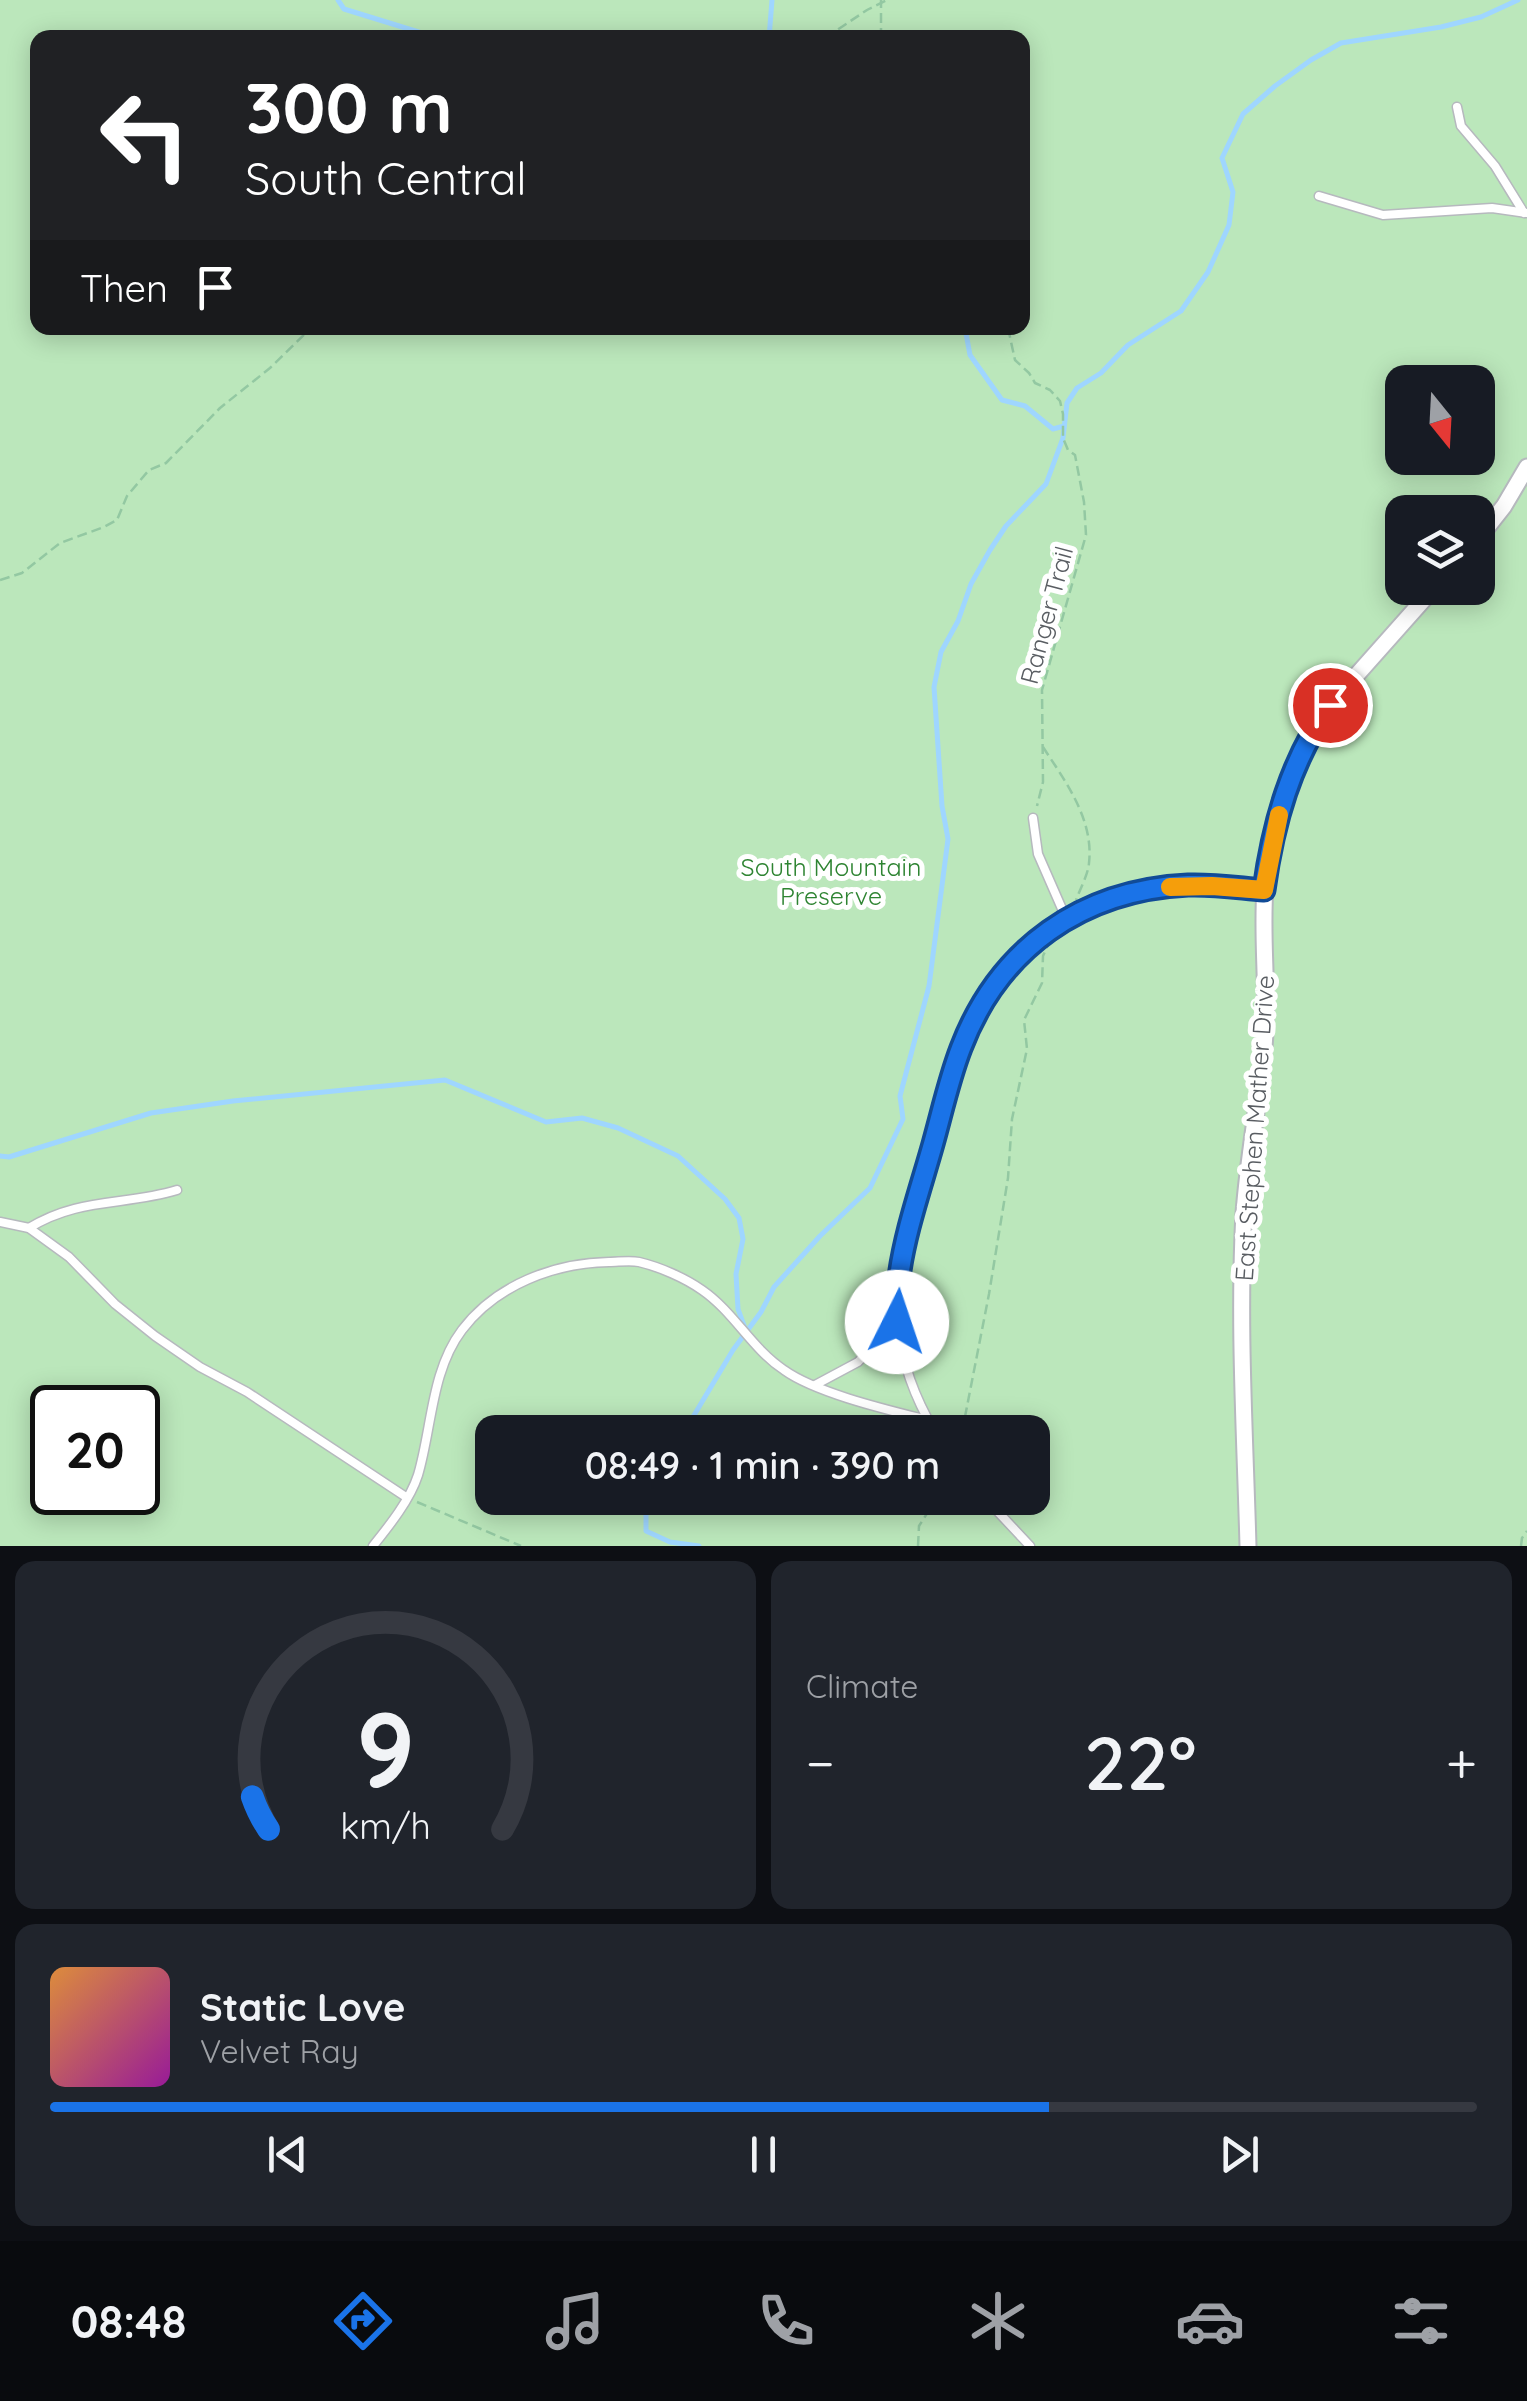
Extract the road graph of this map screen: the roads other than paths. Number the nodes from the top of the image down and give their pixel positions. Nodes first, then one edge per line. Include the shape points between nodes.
1 (1457, 106) dead end
2 (1319, 196) dead end
3 (1525, 213) edge
4 (1527, 467) edge
5 (1495, 517) edge
6 (1419, 605) edge
7 (1033, 818) road end
8 (1264, 890) junction
9 (1065, 915) junction
10 (177, 1190) dead end
11 (0, 1222) edge
12 (29, 1228) junction
13 (897, 1322) junction
14 (815, 1385) junction
15 (912, 1415) edge
16 (925, 1415) edge
17 (406, 1497) junction
18 (1001, 1515) edge
19 (373, 1546) edge
20 (1030, 1546) edge
21 (1248, 1546) edge

1 - 3 lane via 1461,126
2 - 3 lane via 1383,216 1492,208
4 - 5 street
6 - 8 street, East Stephen Mather Drive via 1304,744 1275,828
7 - 9 lane via 1038,854
8 - 9 lane via 1163,887
8 - 21 street, East Stephen Mather Drive via 1266,1019 1243,1251
9 - 13 lane via 994,986 961,1047 906,1246
10 - 12 lane via 74,1208
11 - 12 lane
12 - 17 lane via 155,1336
13 - 14 lane via 858,1362
13 - 16 lane
14 - 15 lane
14 - 17 lane via 784,1370 704,1291 681,1278 638,1262 551,1269 504,1292 460,1332 443,1365 417,1479
17 - 19 lane
18 - 20 lane

